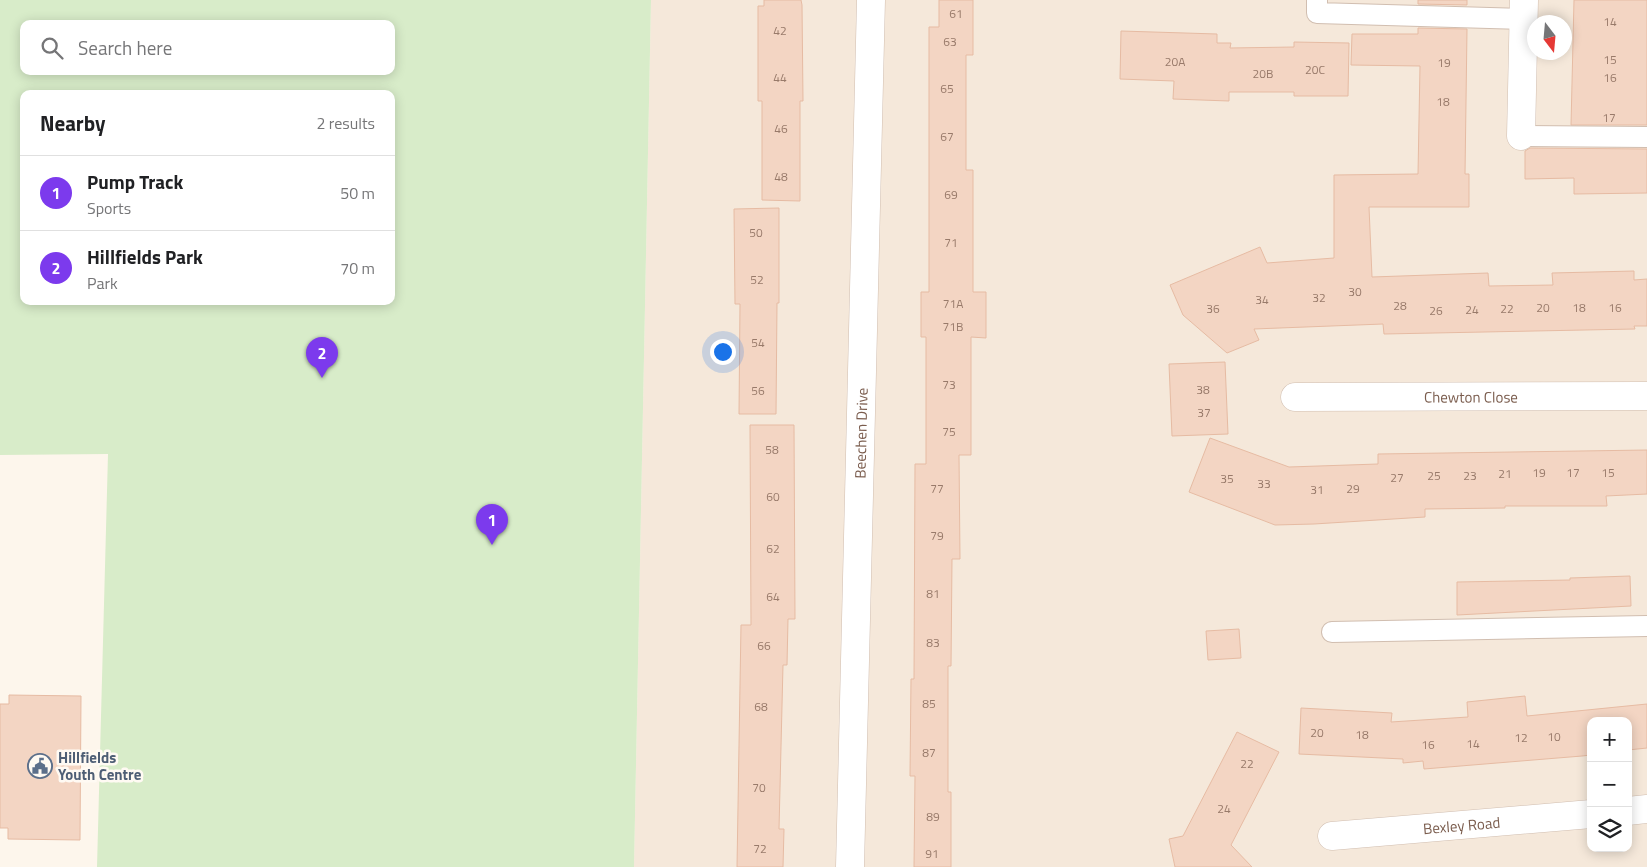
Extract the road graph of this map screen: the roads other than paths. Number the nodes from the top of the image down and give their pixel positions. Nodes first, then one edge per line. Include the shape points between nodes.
1 (871, 0) edge
2 (1317, 0) edge
3 (1524, 9) edge
4 (1521, 136) joint
5 (1647, 137) edge
6 (1647, 396) edge
7 (1295, 397) dead end
8 (1647, 626) edge
9 (1332, 632) dead end
10 (1647, 810) edge
11 (1632, 811) edge
12 (1587, 814) edge
13 (1332, 836) dead end
14 (850, 867) edge

1 - 14 street, Beechen Drive
2 - 3 lane via 1317,13
3 - 4 street
4 - 5 lane
6 - 7 street, Chewton Close
8 - 9 lane
10 - 11 street
12 - 13 street, Bexley Road

